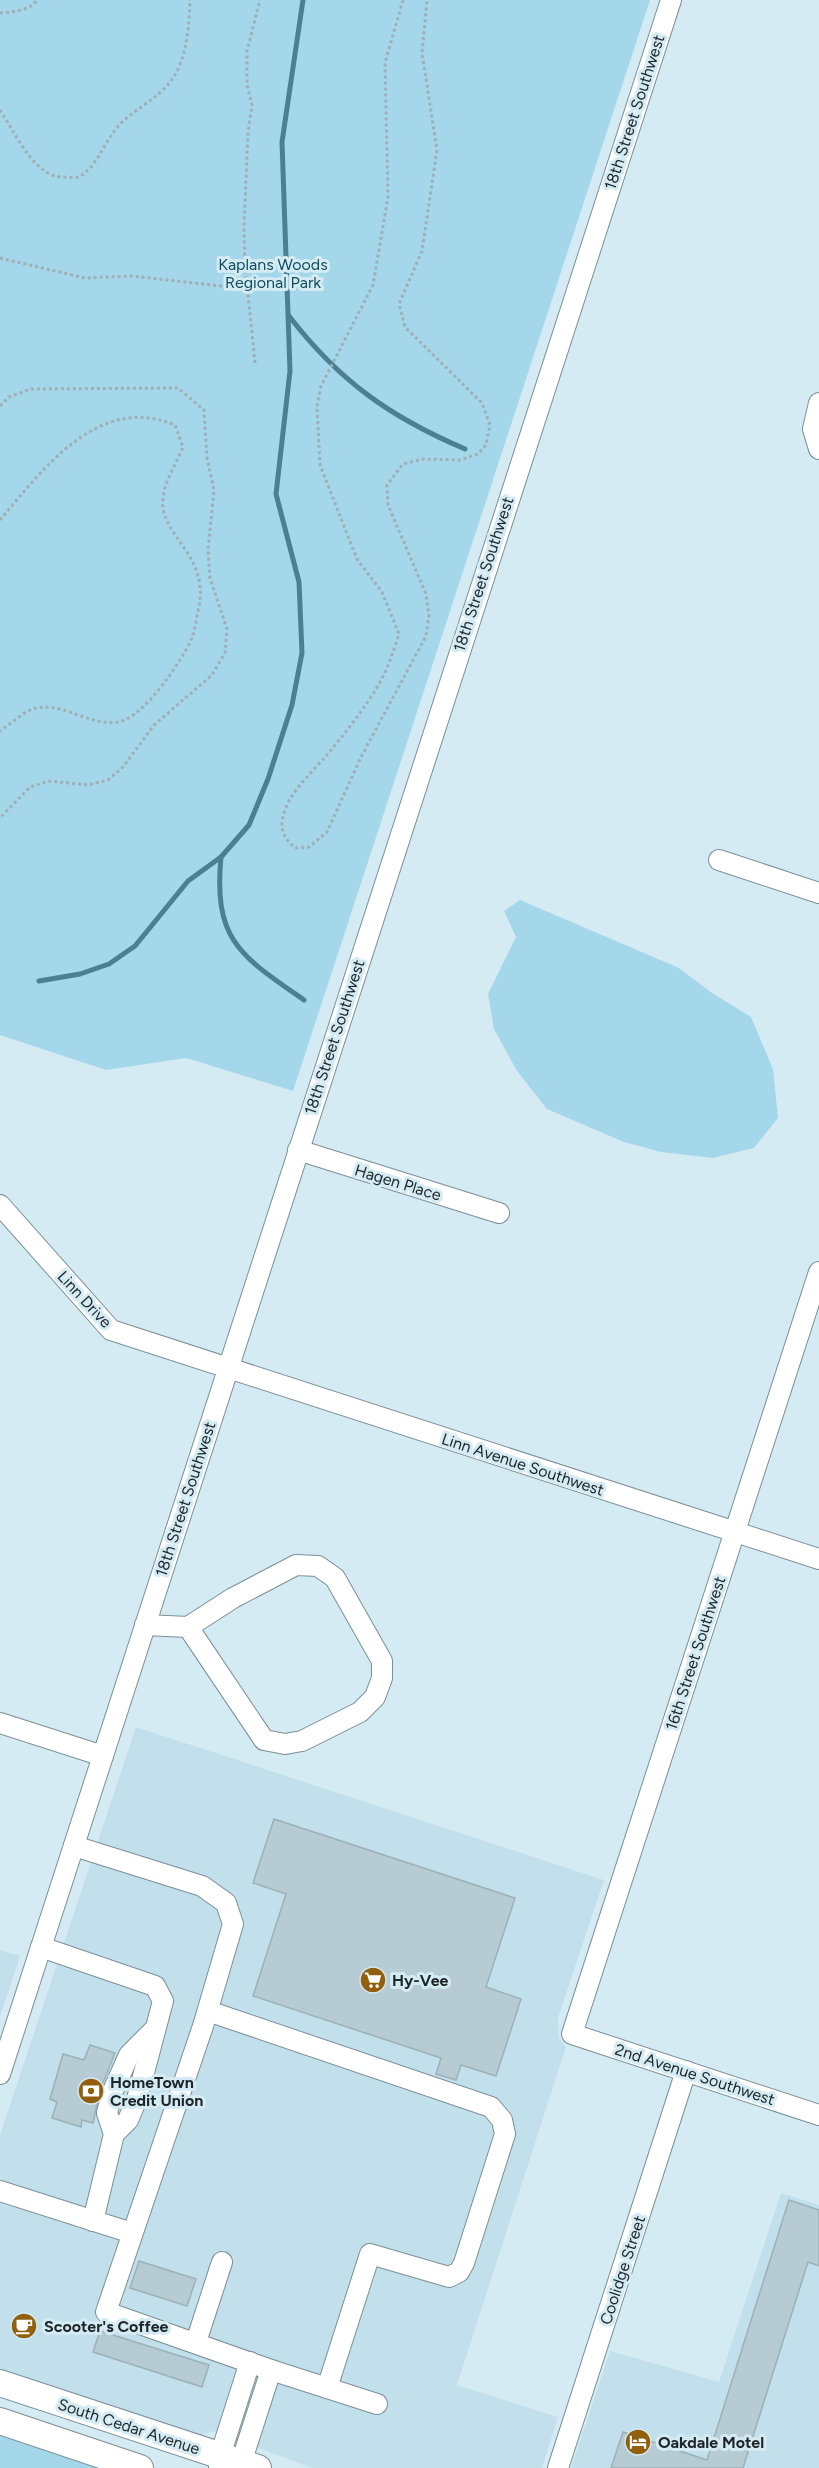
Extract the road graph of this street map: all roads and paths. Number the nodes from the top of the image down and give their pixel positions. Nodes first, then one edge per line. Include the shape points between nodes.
1 (37, 0) edge
2 (190, 0) edge
3 (260, 0) edge
4 (403, 0) edge
5 (427, 0) edge
6 (671, 0) edge
7 (0, 13) edge
8 (0, 110) edge
9 (0, 258) edge
10 (247, 289) junction
11 (255, 363) dead end
12 (819, 404) edge
13 (0, 406) edge
14 (819, 449) edge
15 (0, 520) edge
16 (0, 731) edge
17 (0, 818) edge
18 (719, 860) dead end
19 (819, 892) edge
20 (298, 1150) junction
21 (0, 1205) edge
22 (499, 1214) dead end
23 (819, 1272) edge
24 (227, 1369) junction
25 (735, 1532) junction
26 (819, 1559) edge
27 (145, 1625) junction
28 (188, 1627) junction
29 (0, 1723) edge
30 (102, 1756) junction
31 (74, 1846) junction
32 (41, 1947) junction
33 (208, 2011) junction
34 (572, 2034) joint
35 (686, 2072) junction
36 (0, 2074) edge
37 (819, 2115) edge
38 (0, 2191) edge
39 (93, 2221) junction
40 (132, 2233) junction
41 (222, 2262) dead end
42 (196, 2342) junction
43 (250, 2362) junction
44 (271, 2370) junction
45 (0, 2383) edge
46 (327, 2388) junction
47 (377, 2404) dead end
48 (0, 2421) edge
49 (235, 2464) edge
50 (140, 2468) edge
51 (558, 2468) edge

1 - 7 path via 16,12
2 - 8 path via 188,42 178,70 158,97 121,123 92,167 77,177 55,176 37,165
3 - 10 path via 247,51 247,85 252,105 245,176
4 - 5 path via 385,63 388,196 373,285 321,386 317,406 320,465 357,559 382,592 399,634 375,690 287,805 282,825 284,836 296,848 309,847 327,832 361,757 426,636 426,594 388,505 387,485 403,464 423,459 460,460 478,454 486,445 490,425 482,404 405,327 399,304 422,251 437,150 422,53
6 - 20 street, 18th Street Southwest
9 - 10 path via 85,278 132,276
10 - 11 path
12 - 14 street via 813,429
13 - 17 path via 9,397 30,388 178,388 204,410 214,490 208,550 210,578 227,630 225,653 212,675 154,725 123,767 108,780 88,785 49,781 30,786
15 - 16 path via 44,468 81,436 116,419 156,417 175,425 183,447 162,499 169,525 193,559 201,599 192,638 152,700 132,717 118,722 95,721 52,707 31,710
18 - 19 street
20 - 22 street, Hagen Place
20 - 24 street, 18th Street Southwest
21 - 24 street, Linn Drive via 111,1330
23 - 25 street, 16th Street Southwest
24 - 25 street, Linn Avenue Southwest
24 - 27 street, 18th Street Southwest
25 - 26 street, Linn Avenue Southwest
25 - 34 street, 16th Street Southwest
27 - 28 street
27 - 30 street, 18th Street Southwest
28 - 28 street via 233,1598 296,1566 318,1566 335,1578 357,1612 382,1661 382,1678 375,1697 360,1712 302,1741 285,1744 264,1740
29 - 30 street
30 - 31 street, 18th Street Southwest
31 - 32 street, 18th Street Southwest
31 - 33 street via 202,1886 226,1903 233,1924 231,1938
32 - 36 street, 18th Street Southwest
32 - 39 street via 156,1986 163,2001 154,2030 129,2055 112,2093 107,2113 114,2134
33 - 40 street
33 - 46 street via 491,2107 502,2120 505,2134 459,2272 449,2277 369,2254
34 - 35 street, 2nd Avenue Southwest
35 - 37 street, 2nd Avenue Southwest
35 - 51 street, Coolidge Street
38 - 39 street
39 - 40 street
40 - 42 street via 106,2312
41 - 42 street
42 - 43 street
43 - 44 street
43 - 49 street
44 - 46 street
44 - 49 street
45 - 49 main road, South Cedar Avenue
46 - 47 street
48 - 50 main road

